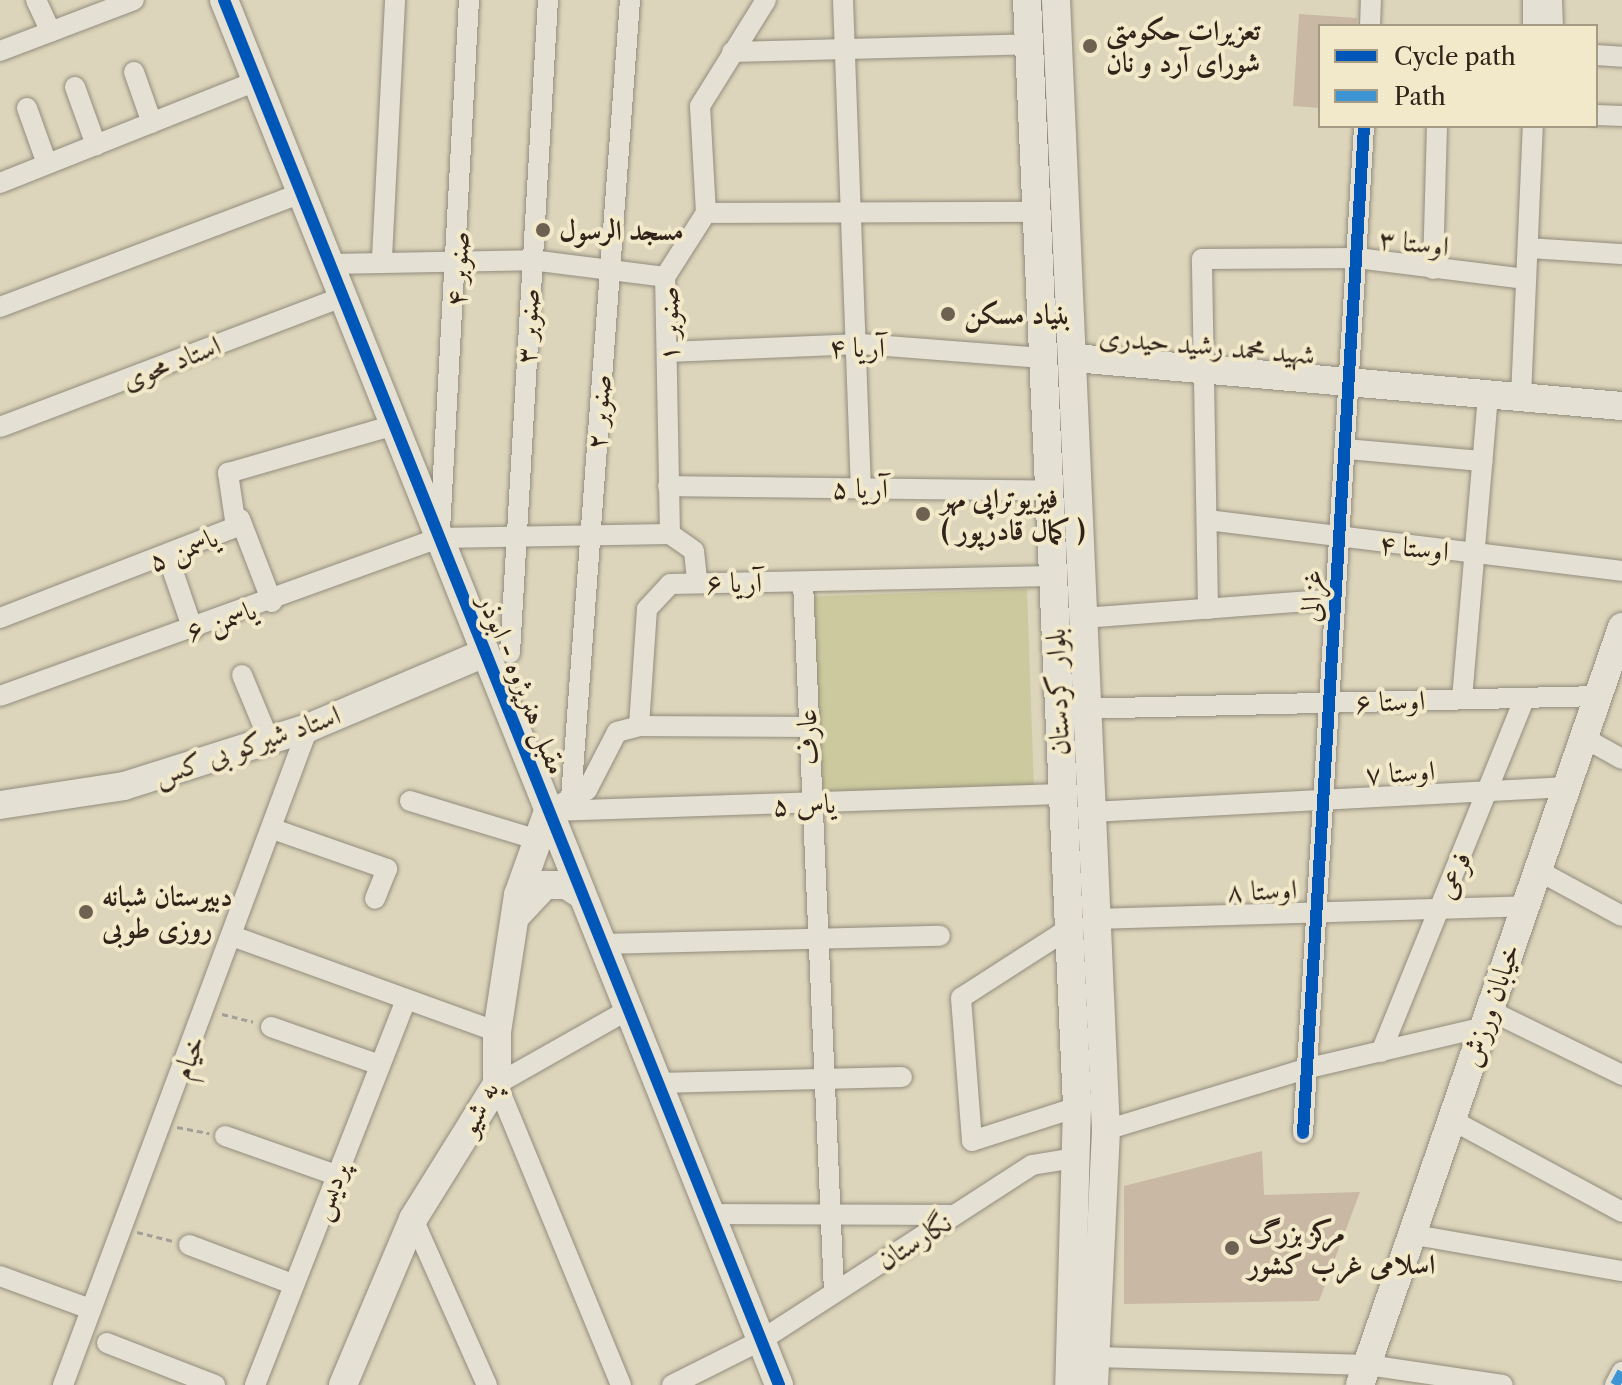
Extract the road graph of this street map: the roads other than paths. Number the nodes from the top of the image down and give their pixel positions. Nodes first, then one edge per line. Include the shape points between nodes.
1 (36, 0) edge
2 (134, 0) edge
3 (224, 0) edge
4 (395, 0) edge
5 (469, 0) edge
6 (548, 0) edge
7 (630, 0) edge
8 (766, 0) edge
9 (843, 0) edge
10 (1027, 0) edge
11 (1056, 0) edge
12 (1371, 0) edge
13 (1533, 0) edge
14 (1552, 0) edge
15 (1370, 24) edge
16 (1533, 24) edge
17 (1553, 24) edge
18 (51, 32) junction
19 (1030, 44) junction
20 (1, 46) edge
21 (844, 49) junction
22 (732, 52) junction
23 (1598, 55) edge
24 (1622, 57) edge
25 (134, 72) dead end
26 (256, 81) junction
27 (75, 87) dead end
28 (27, 108) dead end
29 (1598, 115) edge
30 (1622, 116) edge
31 (152, 123) junction
32 (1364, 128) edge
33 (1437, 128) edge
34 (1533, 128) edge
35 (96, 145) junction
36 (47, 164) junction
37 (0, 183) edge
38 (301, 193) junction
39 (853, 212) junction
40 (1039, 212) junction
41 (706, 213) junction
42 (1529, 248) junction
43 (1622, 254) edge
44 (382, 258) junction
45 (1357, 258) junction
46 (458, 260) junction
47 (531, 260) junction
48 (330, 264) junction
49 (607, 268) junction
50 (1433, 269) junction
51 (665, 277) junction
52 (1526, 279) junction
53 (342, 297) junction
54 (0, 307) edge
55 (861, 344) junction
56 (668, 352) junction
57 (1045, 358) junction
58 (1074, 358) junction
59 (1205, 369) junction
60 (1348, 382) junction
61 (1488, 394) junction
62 (1521, 397) junction
63 (1622, 406) edge
64 (394, 425) junction
65 (0, 427) edge
66 (1347, 449) junction
67 (1482, 461) junction
68 (668, 486) junction
69 (861, 488) junction
70 (1053, 491) junction
71 (240, 519) junction
72 (1207, 520) junction
73 (670, 534) junction
74 (517, 535) junction
75 (590, 537) junction
76 (1338, 537) junction
77 (439, 538) junction
78 (1473, 555) junction
79 (168, 557) junction
80 (1622, 571) edge
81 (1054, 576) junction
82 (697, 581) junction
83 (803, 582) junction
84 (1334, 599) junction
85 (272, 602) junction
86 (1208, 609) junction
87 (0, 618) edge
88 (1083, 618) junction
89 (1622, 627) edge
90 (193, 630) junction
91 (498, 653) junction
92 (242, 675) dead end
93 (0, 696) edge
94 (1599, 696) junction
95 (1525, 698) junction
96 (1462, 699) junction
97 (1331, 703) junction
98 (1085, 709) junction
99 (1057, 710) junction
100 (639, 726) junction
101 (807, 727) junction
102 (308, 728) junction
103 (1586, 739) junction
104 (269, 740) junction
105 (1622, 759) edge
106 (1566, 787) junction
107 (1490, 791) junction
108 (1060, 794) junction
109 (1324, 800) junction
110 (410, 801) dead end
111 (560, 804) junction
112 (809, 804) junction
113 (0, 805) edge
114 (1091, 812) junction
115 (273, 829) junction
116 (538, 840) junction
117 (1539, 871) junction
118 (582, 895) junction
119 (375, 899) dead end
120 (1525, 906) junction
121 (1438, 909) junction
122 (1318, 913) junction
123 (1622, 916) edge
124 (1096, 919) junction
125 (515, 922) junction
126 (1068, 929) junction
127 (940, 936) dead end
128 (235, 937) junction
129 (816, 939) junction
130 (601, 944) junction
131 (406, 999) junction
132 (628, 1010) junction
133 (1485, 1019) junction
134 (271, 1027) road end
135 (497, 1032) junction
136 (1381, 1052) junction
137 (380, 1065) junction
138 (1305, 1069) junction
139 (1622, 1075) edge
140 (902, 1077) dead end
141 (822, 1079) junction
142 (657, 1083) junction
143 (497, 1084) junction
144 (1077, 1107) junction
145 (1452, 1120) junction
146 (1106, 1130) junction
147 (1303, 1133) dead end
148 (225, 1136) road end
149 (1075, 1158) junction
150 (336, 1175) junction
151 (1622, 1212) edge
152 (709, 1214) junction
153 (831, 1215) junction
154 (955, 1215) junction
155 (413, 1219) junction
156 (1415, 1235) junction
157 (189, 1245) road end
158 (1622, 1271) edge
159 (0, 1276) edge
160 (292, 1284) junction
161 (834, 1292) junction
162 (90, 1309) junction
163 (760, 1341) junction
164 (107, 1343) dead end
165 (1096, 1357) junction
166 (1622, 1372) edge
167 (1364, 1375) edge
168 (63, 1385) edge
169 (215, 1385) edge
170 (255, 1385) edge
171 (343, 1385) edge
172 (487, 1385) edge
173 (621, 1385) edge
174 (672, 1385) edge
175 (779, 1385) edge
176 (1069, 1385) edge
177 (1094, 1385) edge
178 (1503, 1385) edge
179 (1615, 1385) edge

1 - 18 street
2 - 18 street
3 - 26 street, مقبل هنرپژوه - ابوذر
4 - 44 street
5 - 46 street, صنوبر ۴
6 - 47 street, صنوبر ۳
7 - 49 street, صنوبر ۲
8 - 22 street
9 - 21 street
10 - 19 street, بلوار کردستان
11 - 58 street, بلوار کردستان
12 - 15 street
13 - 16 street
14 - 17 street
18 - 20 street
19 - 21 street
19 - 40 street, بلوار کردستان
21 - 22 street
21 - 39 street
22 - 41 street via 700,106
23 - 24 street
25 - 31 street
26 - 31 street
26 - 38 street, مقبل هنرپژوه - ابوذر
27 - 35 street
28 - 36 street
29 - 30 street
31 - 35 street
32 - 45 street, غزالی
33 - 50 street
34 - 42 street
35 - 36 street
36 - 37 street
38 - 48 street, مقبل هنرپژوه - ابوذر
38 - 54 street
39 - 40 street
39 - 41 street
39 - 55 street
40 - 57 street, بلوار کردستان
41 - 51 street, صنوبر ۱
42 - 43 street
42 - 52 street
44 - 46 street
44 - 48 street
45 - 50 street, اوستا ۳
45 - 59 street, اوستا ۳ via 1202,259
45 - 60 street, غزالی
46 - 47 street
46 - 77 street, صنوبر ۴
47 - 49 street
47 - 74 street, صنوبر ۳
48 - 53 street, مقبل هنرپژوه - ابوذر
49 - 51 street
49 - 75 street, صنوبر ۲
50 - 52 street, اوستا ۳
51 - 56 street, صنوبر ۱
52 - 62 street
53 - 64 street, مقبل هنرپژوه - ابوذر
53 - 65 street, استاد محوی
55 - 56 street, آریا ۴
55 - 57 street, آریا ۴
55 - 69 street
56 - 68 street, صنوبر ۱
57 - 70 street, بلوار کردستان
58 - 59 street, شهید محمد رشید حیدری
58 - 88 street, بلوار کردستان
59 - 60 street, شهید محمد رشید حیدری
59 - 72 street
60 - 61 street, شهید محمد رشید حیدری
60 - 66 street, غزالی
61 - 62 street, شهید محمد رشید حیدری
61 - 67 street
62 - 63 street, شهید محمد رشید حیدری
64 - 71 street, یاسمن ۵ via 225,475
64 - 77 street, مقبل هنرپژوه - ابوذر
66 - 67 street
66 - 76 street, غزالی
67 - 78 street
68 - 69 street, آریا ۵
68 - 73 street, صنوبر ۱
69 - 70 street, آریا ۵
70 - 81 street, بلوار کردستان
71 - 79 street, یاسمن ۵
71 - 85 street
72 - 76 street, اوستا ۴
72 - 86 street
73 - 75 street, یاسمن ۶
73 - 82 street via 694,551
74 - 75 street, یاسمن ۶
74 - 77 street, یاسمن ۶
74 - 91 street, صنوبر ۳
75 - 111 street, صنوبر ۲
76 - 78 street, اوستا ۴
76 - 84 street, غزالی
77 - 85 street, یاسمن ۶
77 - 91 street, مقبل هنرپژوه - ابوذر
78 - 80 street, اوستا ۴
78 - 96 street
79 - 87 street, یاسمن ۵
79 - 90 street
81 - 83 street, آریا ۶
81 - 99 street, بلوار کردستان
82 - 83 street, آریا ۶
82 - 100 street, آریا ۶ via 670,584 647,609
83 - 101 street, عارف
84 - 86 street
84 - 97 street, غزالی
85 - 90 street, یاسمن ۶
86 - 88 street
88 - 98 street, بلوار کردستان
89 - 94 street, خیابان ورزش
90 - 93 street, یاسمن ۶
91 - 102 street, استاد شیرکو بی کس
91 - 111 street, مقبل هنرپژوه - ابوذر
92 - 104 street
94 - 95 street, اوستا ۶
94 - 103 street, خیابان ورزش
95 - 96 street, اوستا ۶
95 - 107 street, فرعی
96 - 97 street, اوستا ۶
97 - 98 street, اوستا ۶
97 - 109 street, غزالی
98 - 99 street, اوستا ۶
98 - 114 street, بلوار کردستان
99 - 108 street, بلوار کردستان
100 - 101 street
100 - 111 street via 617,732 587,790
101 - 112 street, عارف
102 - 104 street, استاد شیرکو بی کس
102 - 115 street, خیام
103 - 105 street
103 - 106 street, خیابان ورزش
104 - 113 street, استاد شیرکو بی کس via 124,786
106 - 107 street, اوستا ۷
106 - 117 street, خیابان ورزش
107 - 109 street, اوستا ۷
107 - 121 street, فرعی
108 - 112 street, یاس ۵
108 - 126 street, بلوار کردستان
109 - 114 street, اوستا ۷
109 - 122 street, غزالی
110 - 116 street
111 - 112 street, یاس ۵
111 - 116 street, په شیو
111 - 118 street, مقبل هنرپژوه - ابوذر
112 - 129 street, عارف
114 - 124 street, بلوار کردستان
115 - 119 street via 387,869
115 - 128 street, خیام
116 - 125 street, په شیو
117 - 120 street, خیابان ورزش
117 - 123 street
118 - 125 street via 566,885 545,885 528,895
118 - 130 street, مقبل هنرپژوه - ابوذر
120 - 121 street, اوستا ۸
120 - 133 street, خیابان ورزش
121 - 122 street, اوستا ۸
121 - 136 street, فرعی
122 - 124 street, اوستا ۸
122 - 138 street, غزالی
124 - 146 street, بلوار کردستان
125 - 135 street, په شیو
126 - 144 street, بلوار کردستان
126 - 144 street via 961,998 972,1141
127 - 129 street
128 - 131 street
128 - 162 street, خیام
129 - 130 street
129 - 141 street, عارف
130 - 132 street, مقبل هنرپژوه - ابوذر
131 - 135 street
131 - 137 street, پردیس
132 - 142 street, مقبل هنرپژوه - ابوذر
132 - 143 street
133 - 136 street
133 - 139 street
133 - 145 street, خیابان ورزش
134 - 137 street
135 - 143 street, په شیو
136 - 138 street
137 - 150 street, پردیس
138 - 146 street
138 - 147 street, غزالی
140 - 141 street
141 - 142 street
141 - 153 street, عارف
142 - 152 street, مقبل هنرپژوه - ابوذر
143 - 155 street, په شیو
143 - 173 street
144 - 149 street, بلوار کردستان
145 - 151 street
145 - 156 street, خیابان ورزش
146 - 165 street, بلوار کردستان
148 - 150 street
149 - 154 street, نگارستان via 1032,1165
149 - 176 street, بلوار کردستان
150 - 160 street, پردیس
152 - 153 street
152 - 163 street, مقبل هنرپژوه - ابوذر
153 - 154 street
153 - 161 street, عارف
154 - 161 street, نگارستان
155 - 171 street, په شیو
155 - 172 street
156 - 158 street
156 - 167 street, خیابان ورزش
157 - 160 street
159 - 162 street
160 - 170 street, پردیس
161 - 163 street, نگارستان
162 - 168 street, خیام
163 - 174 street, نگارستان
163 - 175 street, مقبل هنرپژوه - ابوذر
164 - 169 street
165 - 167 street
165 - 177 street, بلوار کردستان
166 - 179 street
167 - 178 street

